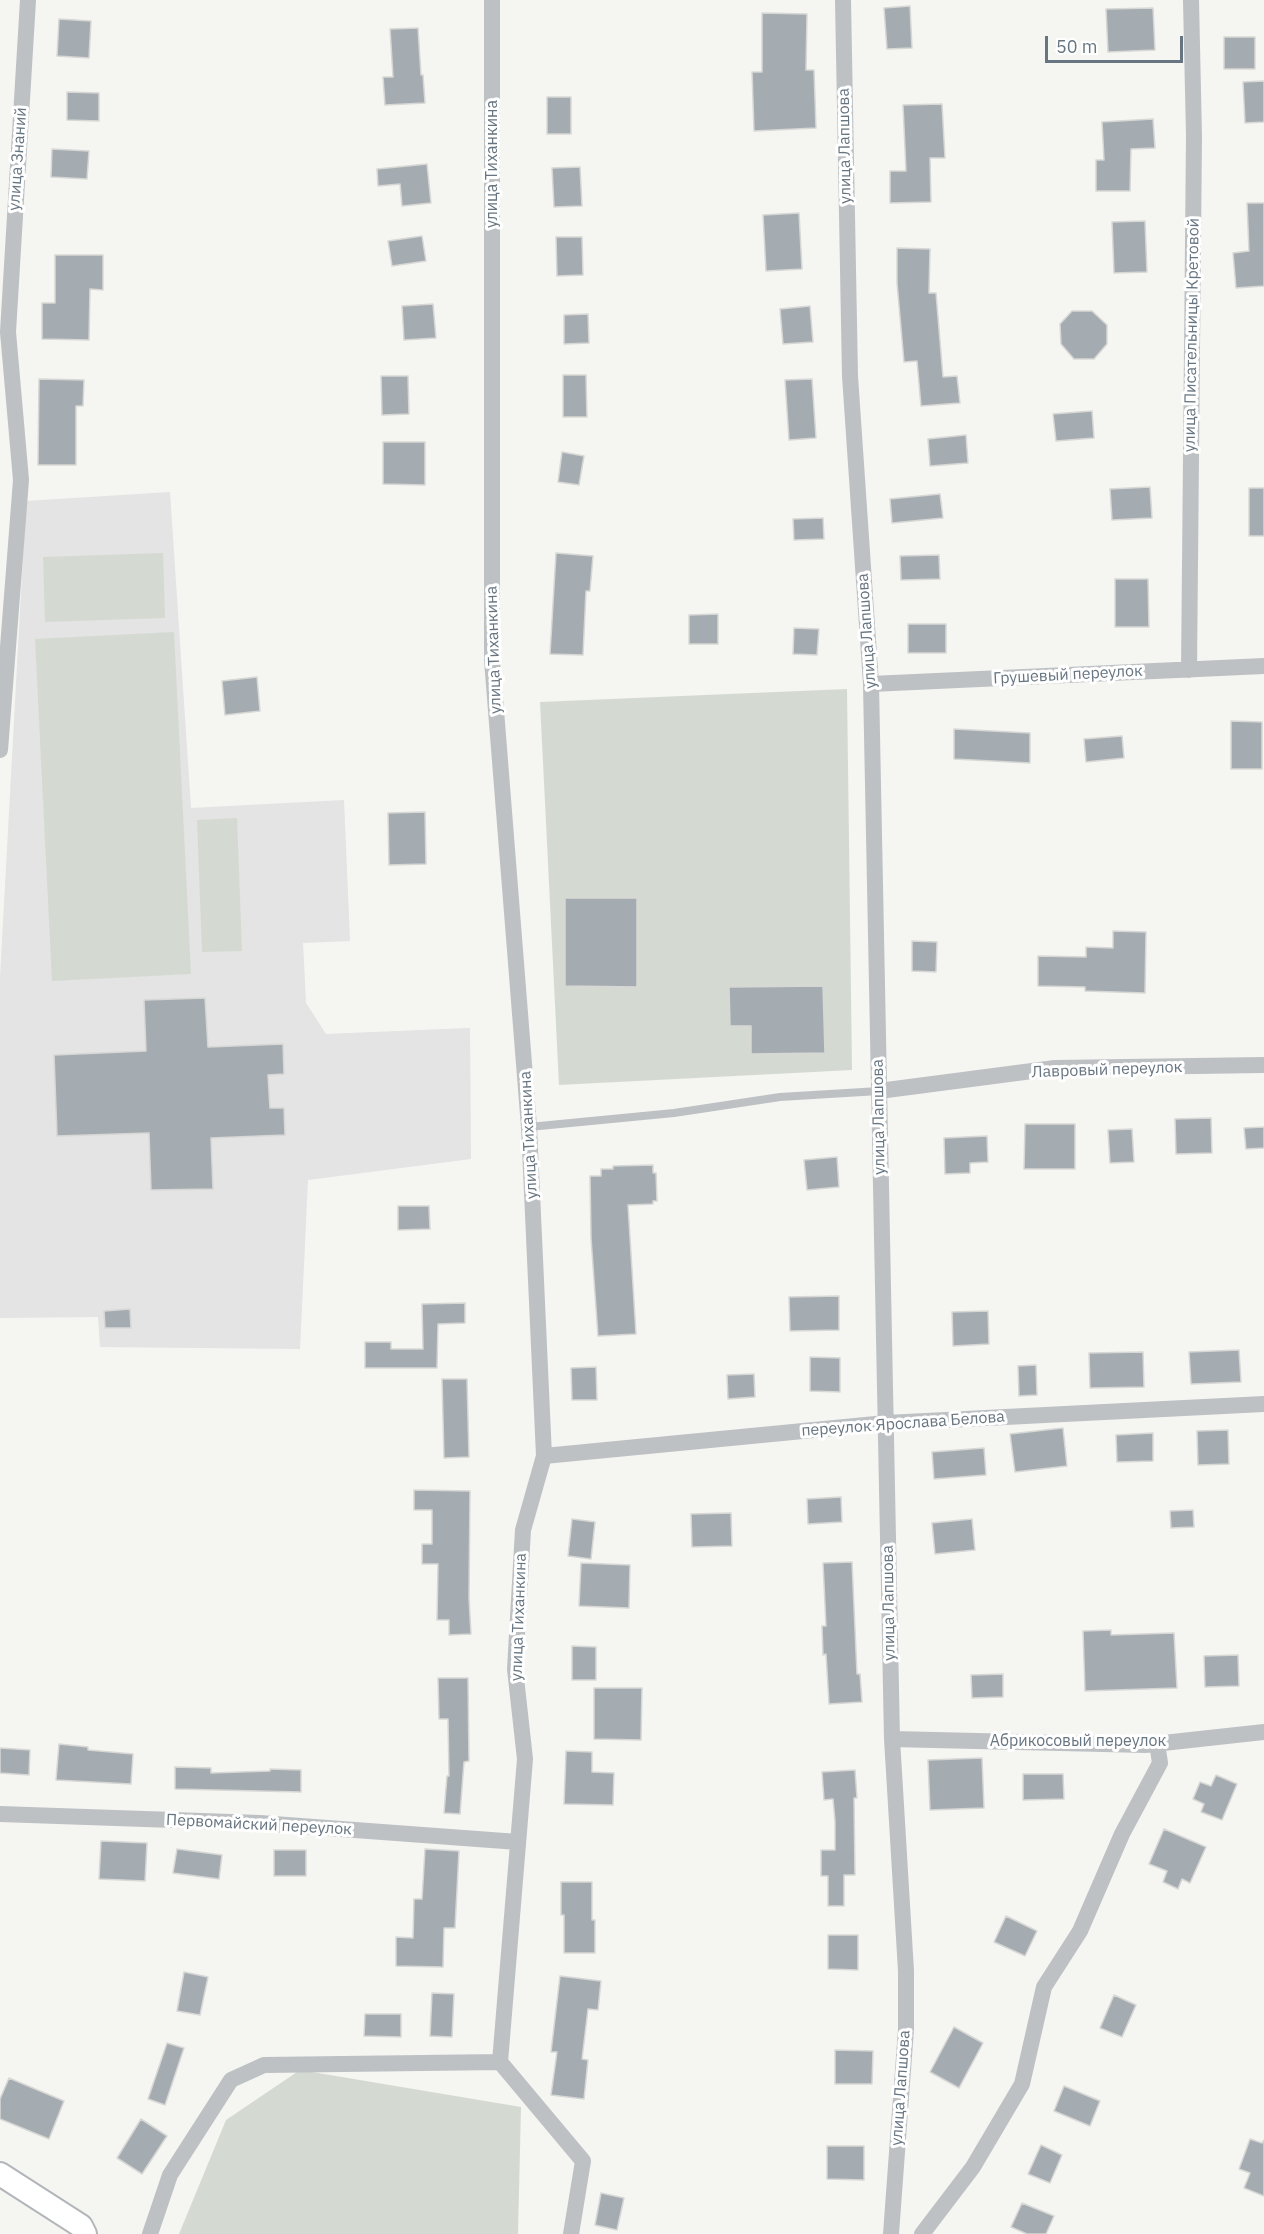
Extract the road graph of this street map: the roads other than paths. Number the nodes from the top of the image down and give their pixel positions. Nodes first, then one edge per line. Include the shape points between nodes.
1 (28, 0) edge
2 (492, 0) edge
3 (843, 0) edge
4 (1191, 0) edge
5 (1264, 666) edge
6 (1189, 670) junction
7 (872, 684) junction
8 (0, 750) edge
9 (1264, 1065) edge
10 (879, 1091) junction
11 (529, 1127) junction
12 (1264, 1404) edge
13 (886, 1423) junction
14 (544, 1456) junction
15 (1264, 1732) edge
16 (892, 1739) junction
17 (1157, 1743) junction
18 (0, 1814) edge
19 (518, 1842) junction
20 (500, 2062) junction
21 (0, 2174) edge
22 (86, 2234) edge
23 (150, 2234) edge
24 (571, 2234) edge
25 (891, 2234) edge
26 (922, 2234) edge

1 - 8 street, улица Знаний via 8,332 21,480
2 - 11 street, улица Тиханкина via 492,660
3 - 7 street, улица Лапшова via 850,376
4 - 6 street, улица Писательницы Кретовой via 1194,136
5 - 6 street, Грушевый переулок
6 - 7 street, Грушевый переулок
7 - 10 street, улица Лапшова
9 - 10 street, Лавровый переулок via 1055,1068
10 - 11 lane via 780,1097 674,1113
10 - 13 street, улица Лапшова
11 - 14 street, улица Тиханкина
12 - 13 street, переулок Ярослава Белова
13 - 14 street, переулок Ярослава Белова
13 - 16 street, улица Лапшова
14 - 19 street, улица Тиханкина via 523,1530 515,1669 525,1759
15 - 17 street, Абрикосовый переулок
16 - 17 street, Абрикосовый переулок
16 - 25 street, улица Лапшова via 906,2030
17 - 26 street via 1160,1763 1122,1834 1080,1931 1044,1987 1022,2085 973,2167
18 - 19 street, Первомайский переулок via 260,1823
19 - 20 street, улица Тиханкина
20 - 23 street via 264,2065 231,2080 170,2175
20 - 24 street via 583,2161
21 - 22 street via 81,2226

